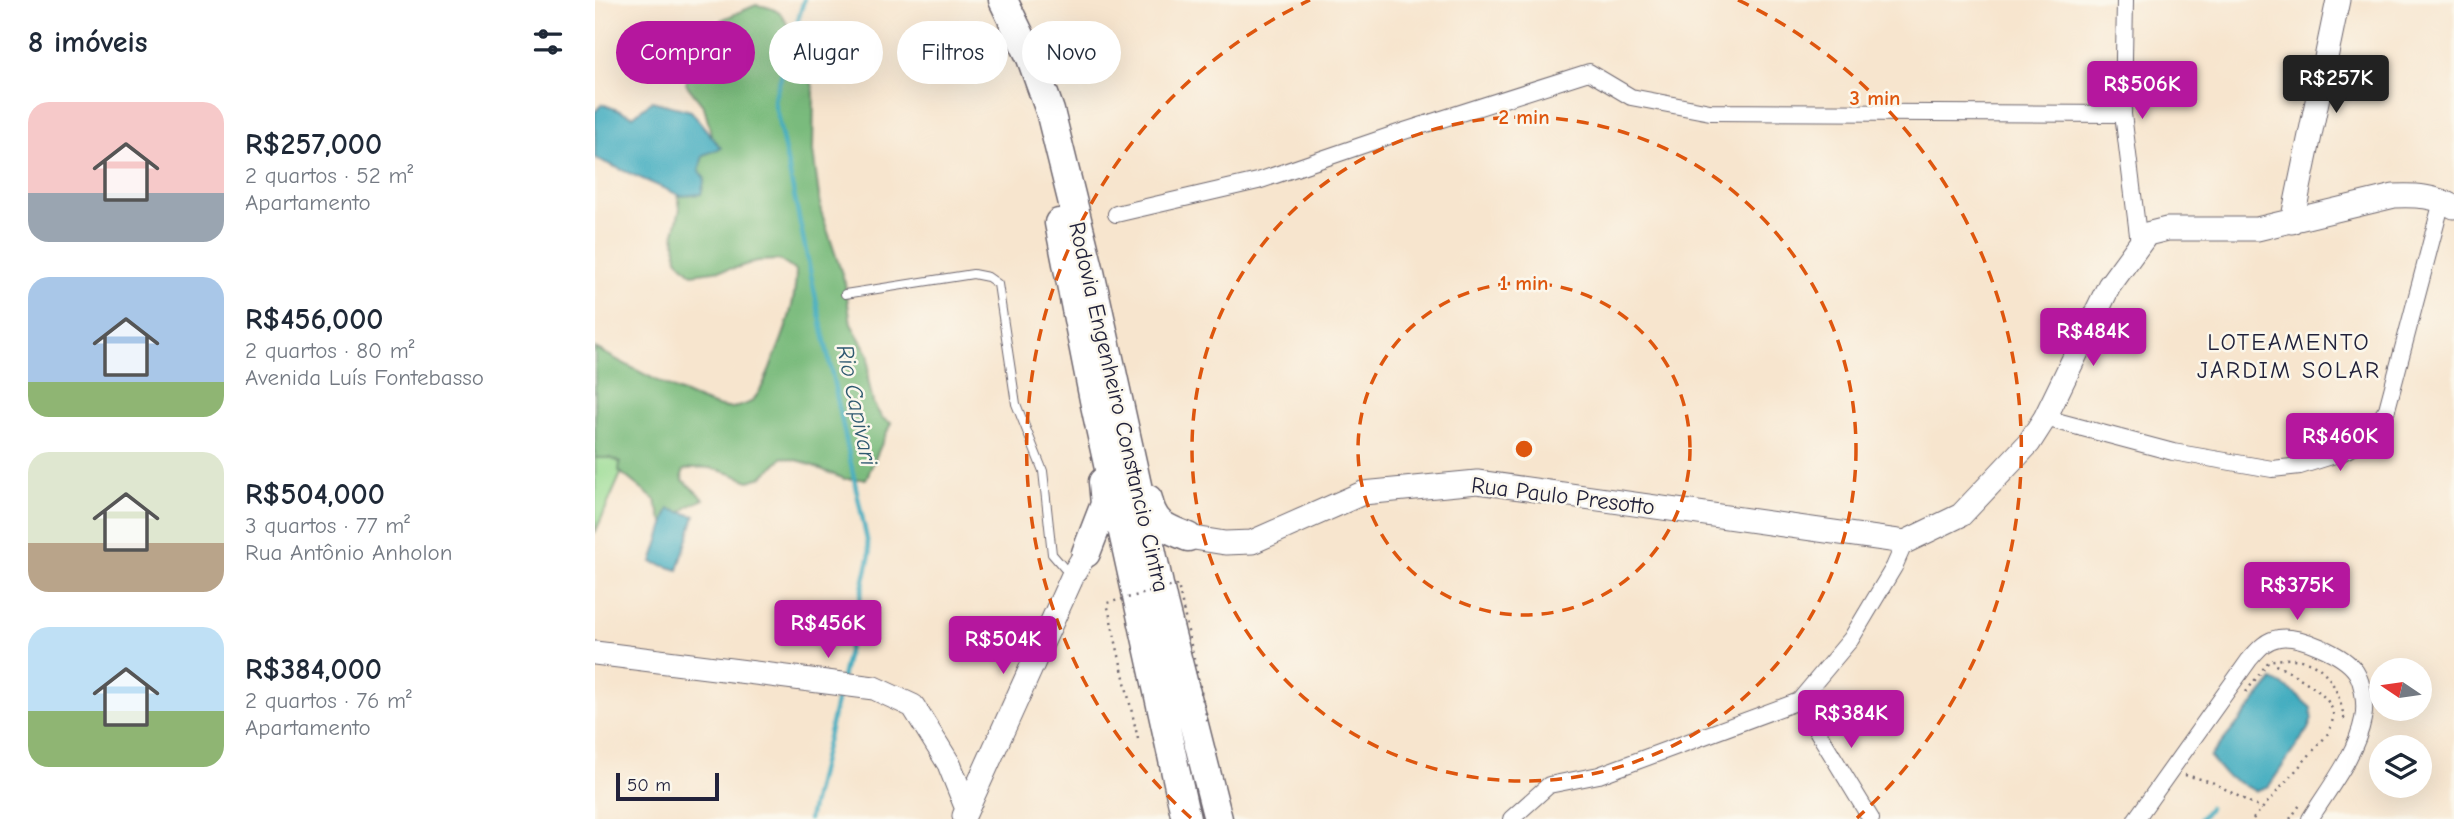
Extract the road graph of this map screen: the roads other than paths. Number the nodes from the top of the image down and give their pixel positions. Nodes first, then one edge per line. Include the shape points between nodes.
1 (983, 0) edge
2 (1003, 0) edge
3 (1020, 0) edge
4 (2125, 0) edge
5 (2338, 0) edge
6 (1050, 111) junction
7 (2123, 114) junction
8 (2448, 204) edge
9 (1116, 214) dead end
10 (2292, 222) junction
11 (2139, 243) junction
12 (845, 294) dead end
13 (1095, 405) junction
14 (2045, 418) junction
15 (1122, 422) junction
16 (1188, 537) junction
17 (1905, 542) junction
18 (1080, 563) junction
19 (1151, 605) junction
20 (595, 653) edge
21 (1799, 701) junction
22 (965, 814) edge
23 (1186, 819) edge
24 (1218, 819) edge
25 (1511, 819) edge
26 (1871, 819) edge
27 (2136, 819) edge
28 (2310, 819) edge

1 - 13 highway, Rodovia Engenheiro Constancio Cintra via 1021,83 1054,197
2 - 6 highway, Rodovia Engenheiro Constancio Cintra
3 - 6 highway
4 - 7 street
5 - 10 street
6 - 15 highway, Rodovia Engenheiro Constancio Cintra
7 - 9 street via 1710,112 1631,97 1589,72 1258,181
7 - 11 street
8 - 10 street via 2394,196
8 - 14 street via 2387,409 2366,440 2300,467 2272,469 2173,452
10 - 11 street via 2256,229 2168,229 2147,234
11 - 14 street via 2109,286
12 - 18 lane via 973,274 998,284 1016,404 1042,471 1052,554 1064,568
13 - 18 highway via 1105,504
13 - 19 highway, Rodovia Engenheiro Constancio Cintra
14 - 17 street via 2029,443 1961,515
15 - 16 highway via 1151,515 1166,528
15 - 19 highway, Rodovia Engenheiro Constancio Cintra
16 - 17 street, Rua Paulo Presotto via 1225,544 1252,542 1363,494 1477,482
16 - 19 highway via 1163,534 1154,540
17 - 21 street via 1850,639
18 - 19 highway via 1102,536 1109,534
18 - 22 street
19 - 23 highway, Rodovia Engenheiro Constancio Cintra
19 - 24 highway, Rodovia Engenheiro Constancio Cintra
20 - 22 street via 874,688 913,706 949,764
21 - 25 street via 1599,775 1549,785
21 - 26 street
27 - 28 street via 2249,660 2263,645 2279,638 2305,642 2339,656 2355,671 2362,689 2364,718 2352,751

